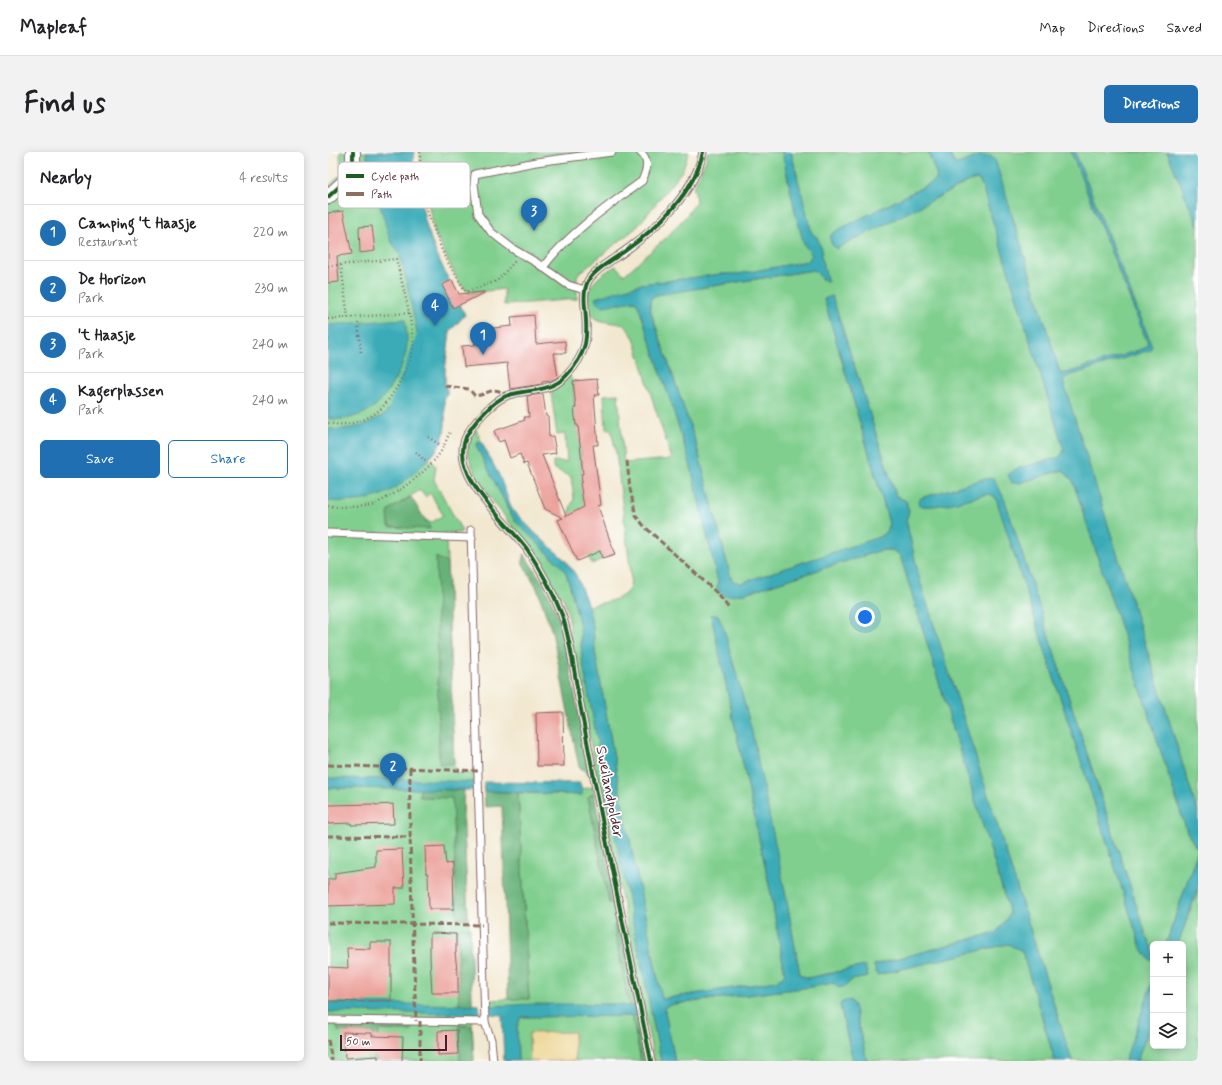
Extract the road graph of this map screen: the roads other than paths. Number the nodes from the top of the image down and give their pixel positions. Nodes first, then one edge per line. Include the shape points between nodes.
1 (612, 152) edge
2 (640, 152) edge
3 (703, 152) edge
4 (338, 188) edge
5 (328, 197) edge
6 (543, 267) junction
7 (585, 290) junction
8 (328, 533) edge
9 (328, 1020) edge
10 (485, 1022) junction
11 (493, 1061) edge
12 (651, 1061) edge

1 - 6 lane via 536,162 475,174 478,214 491,232
2 - 6 lane via 647,164 642,180 581,227
3 - 7 lane via 693,179 673,208 642,239 593,274
4 - 5 street
6 - 7 lane via 568,285
7 - 12 lane, Sweilandpolder via 587,335 577,364 558,383 537,390 507,395 493,404 467,435 462,458 470,478 493,511 527,549 550,586 561,613 572,653 596,789
8 - 10 lane via 472,534
9 - 10 lane
10 - 11 lane via 491,1040

